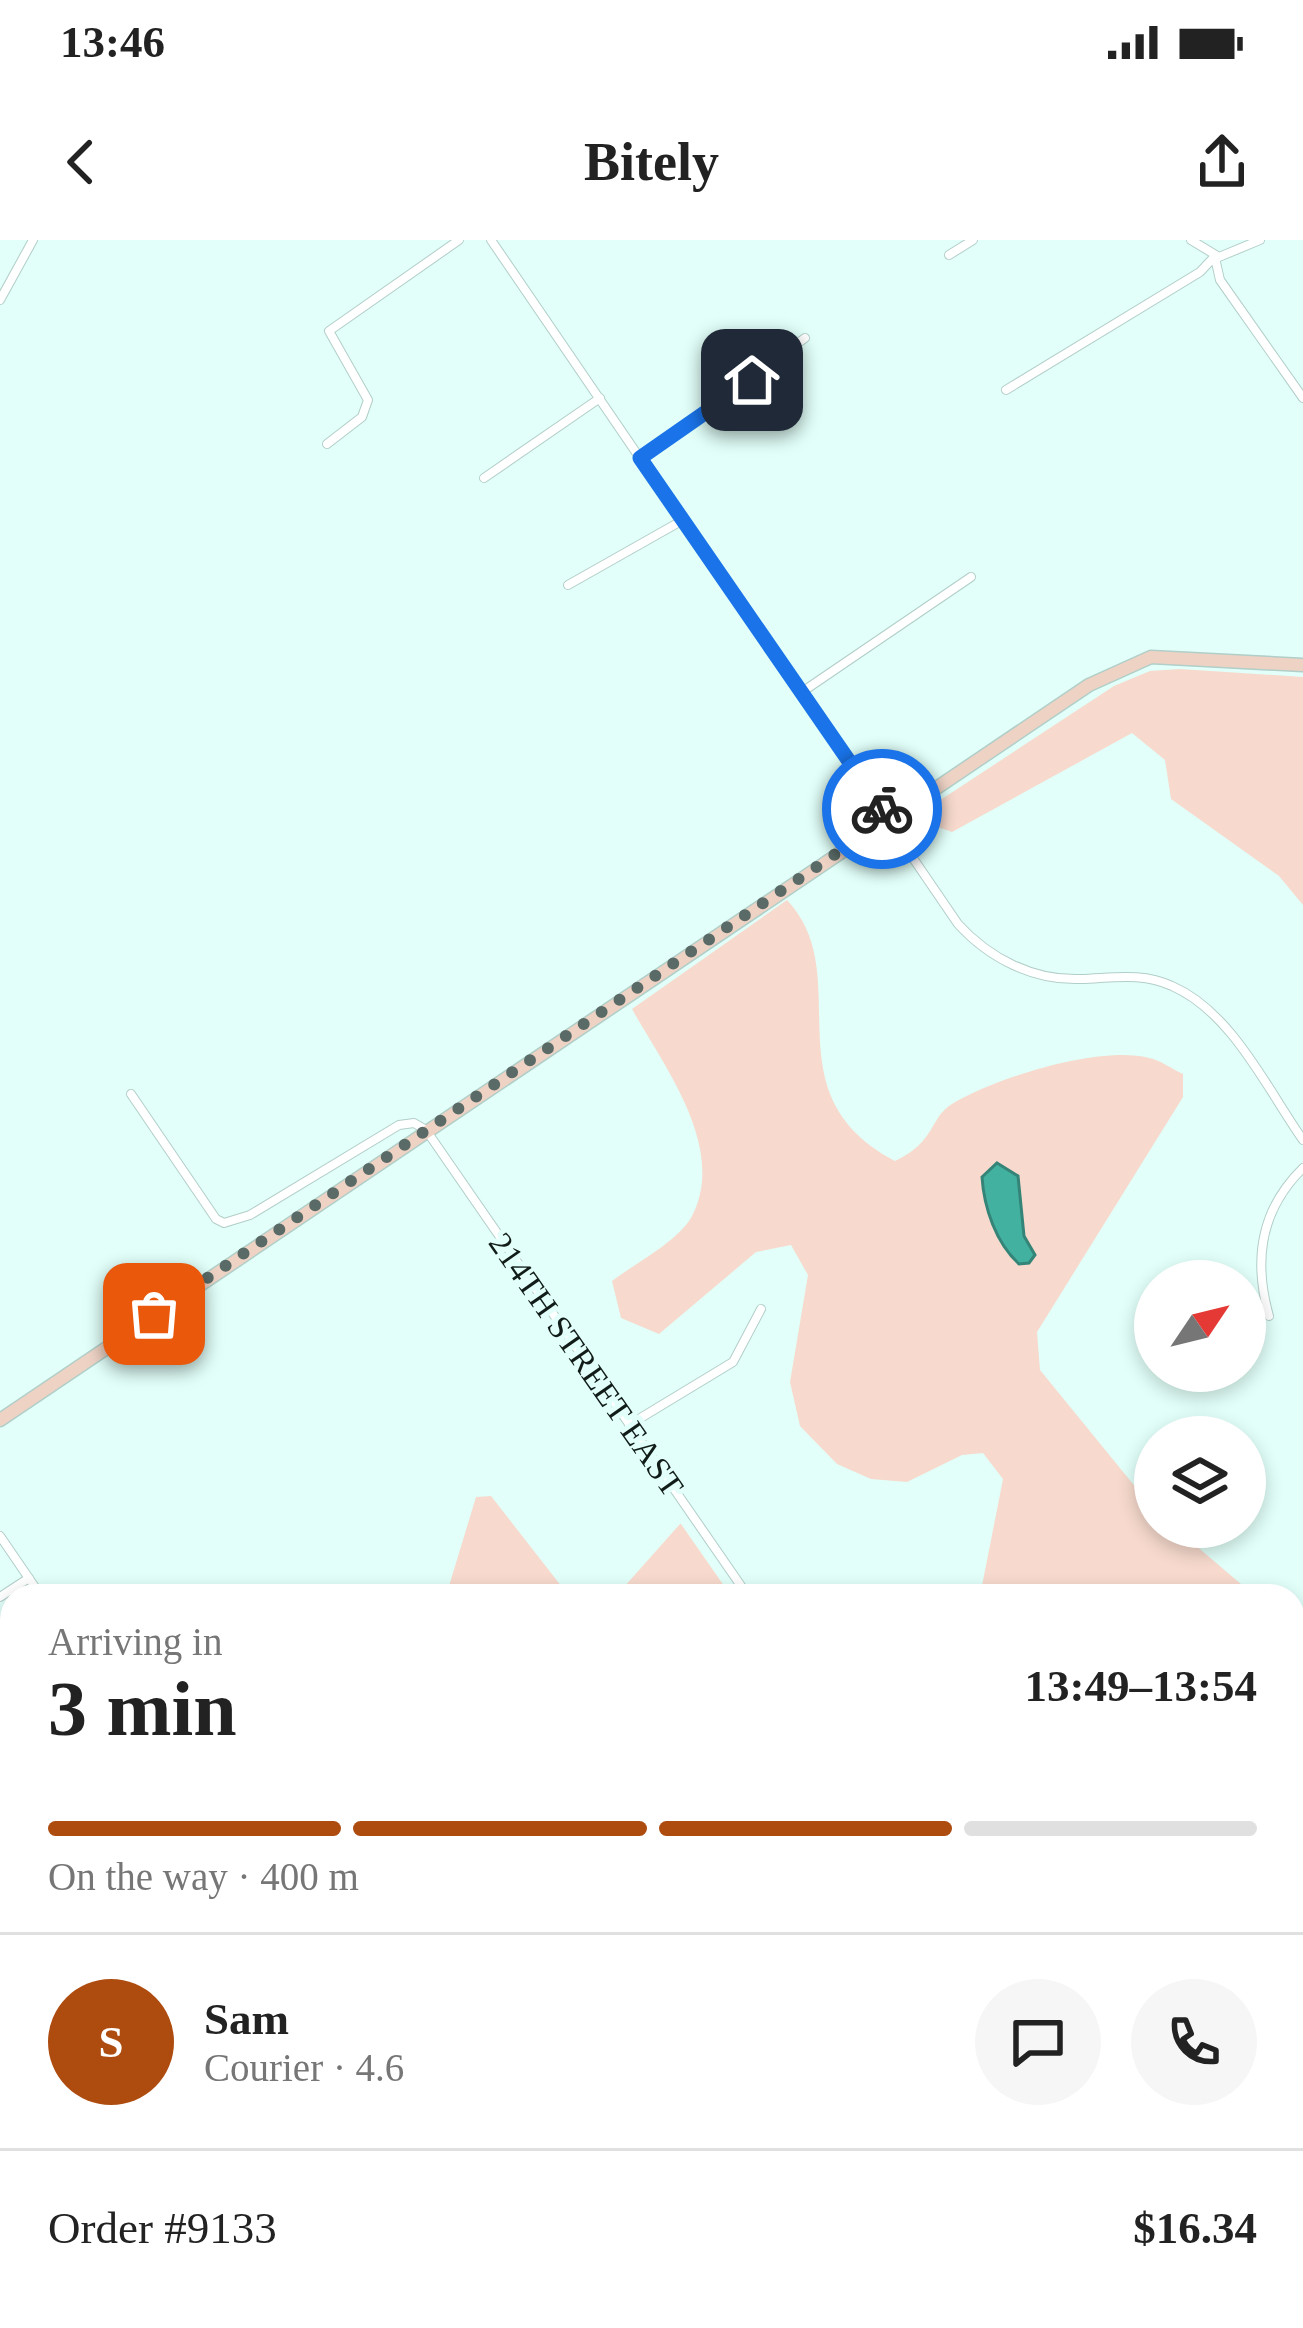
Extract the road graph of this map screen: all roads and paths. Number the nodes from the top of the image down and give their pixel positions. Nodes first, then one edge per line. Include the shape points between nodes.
1 (33, 240) edge
2 (459, 240) edge
3 (491, 240) edge
4 (973, 240) edge
5 (1191, 240) edge
6 (1260, 240) edge
7 (949, 255) dead end
8 (1215, 256) junction
9 (0, 300) edge
10 (805, 338) dead end
11 (1006, 390) dead end
12 (600, 398) junction
13 (1303, 398) edge
14 (327, 444) dead end
15 (640, 458) junction
16 (484, 478) dead end
17 (683, 520) junction
18 (971, 577) dead end
19 (568, 585) dead end
20 (1303, 664) edge
21 (802, 692) junction
22 (889, 818) junction
23 (131, 1094) dead end
24 (426, 1130) junction
25 (1303, 1140) edge
26 (1303, 1168) edge
27 (761, 1309) dead end
28 (1269, 1316) dead end
29 (0, 1420) edge
30 (629, 1425) junction
31 (0, 1535) edge
32 (29, 1578) junction
33 (20, 1584) edge
34 (33, 1584) edge
35 (740, 1584) edge

1 - 9 street
2 - 14 street via 328,331 368,400 359,420
3 - 12 street
4 - 7 street
5 - 8 street
6 - 8 street
8 - 11 street
8 - 13 street via 1220,280
10 - 15 street
12 - 15 street
12 - 16 street
15 - 17 street
17 - 19 street
17 - 21 street
18 - 21 street
20 - 22 main road via 1168,656 1135,662
21 - 22 street
22 - 24 main road
22 - 25 street via 948,912 998,958 1062,979 1154,979 1206,1008
23 - 24 street via 224,1223 399,1125
24 - 29 main road
24 - 30 street, 214TH STREET EAST
26 - 28 street via 1266,1224 1259,1265
27 - 30 street via 733,1362
30 - 35 street, 214TH STREET EAST
31 - 32 street
32 - 33 street
32 - 34 street

